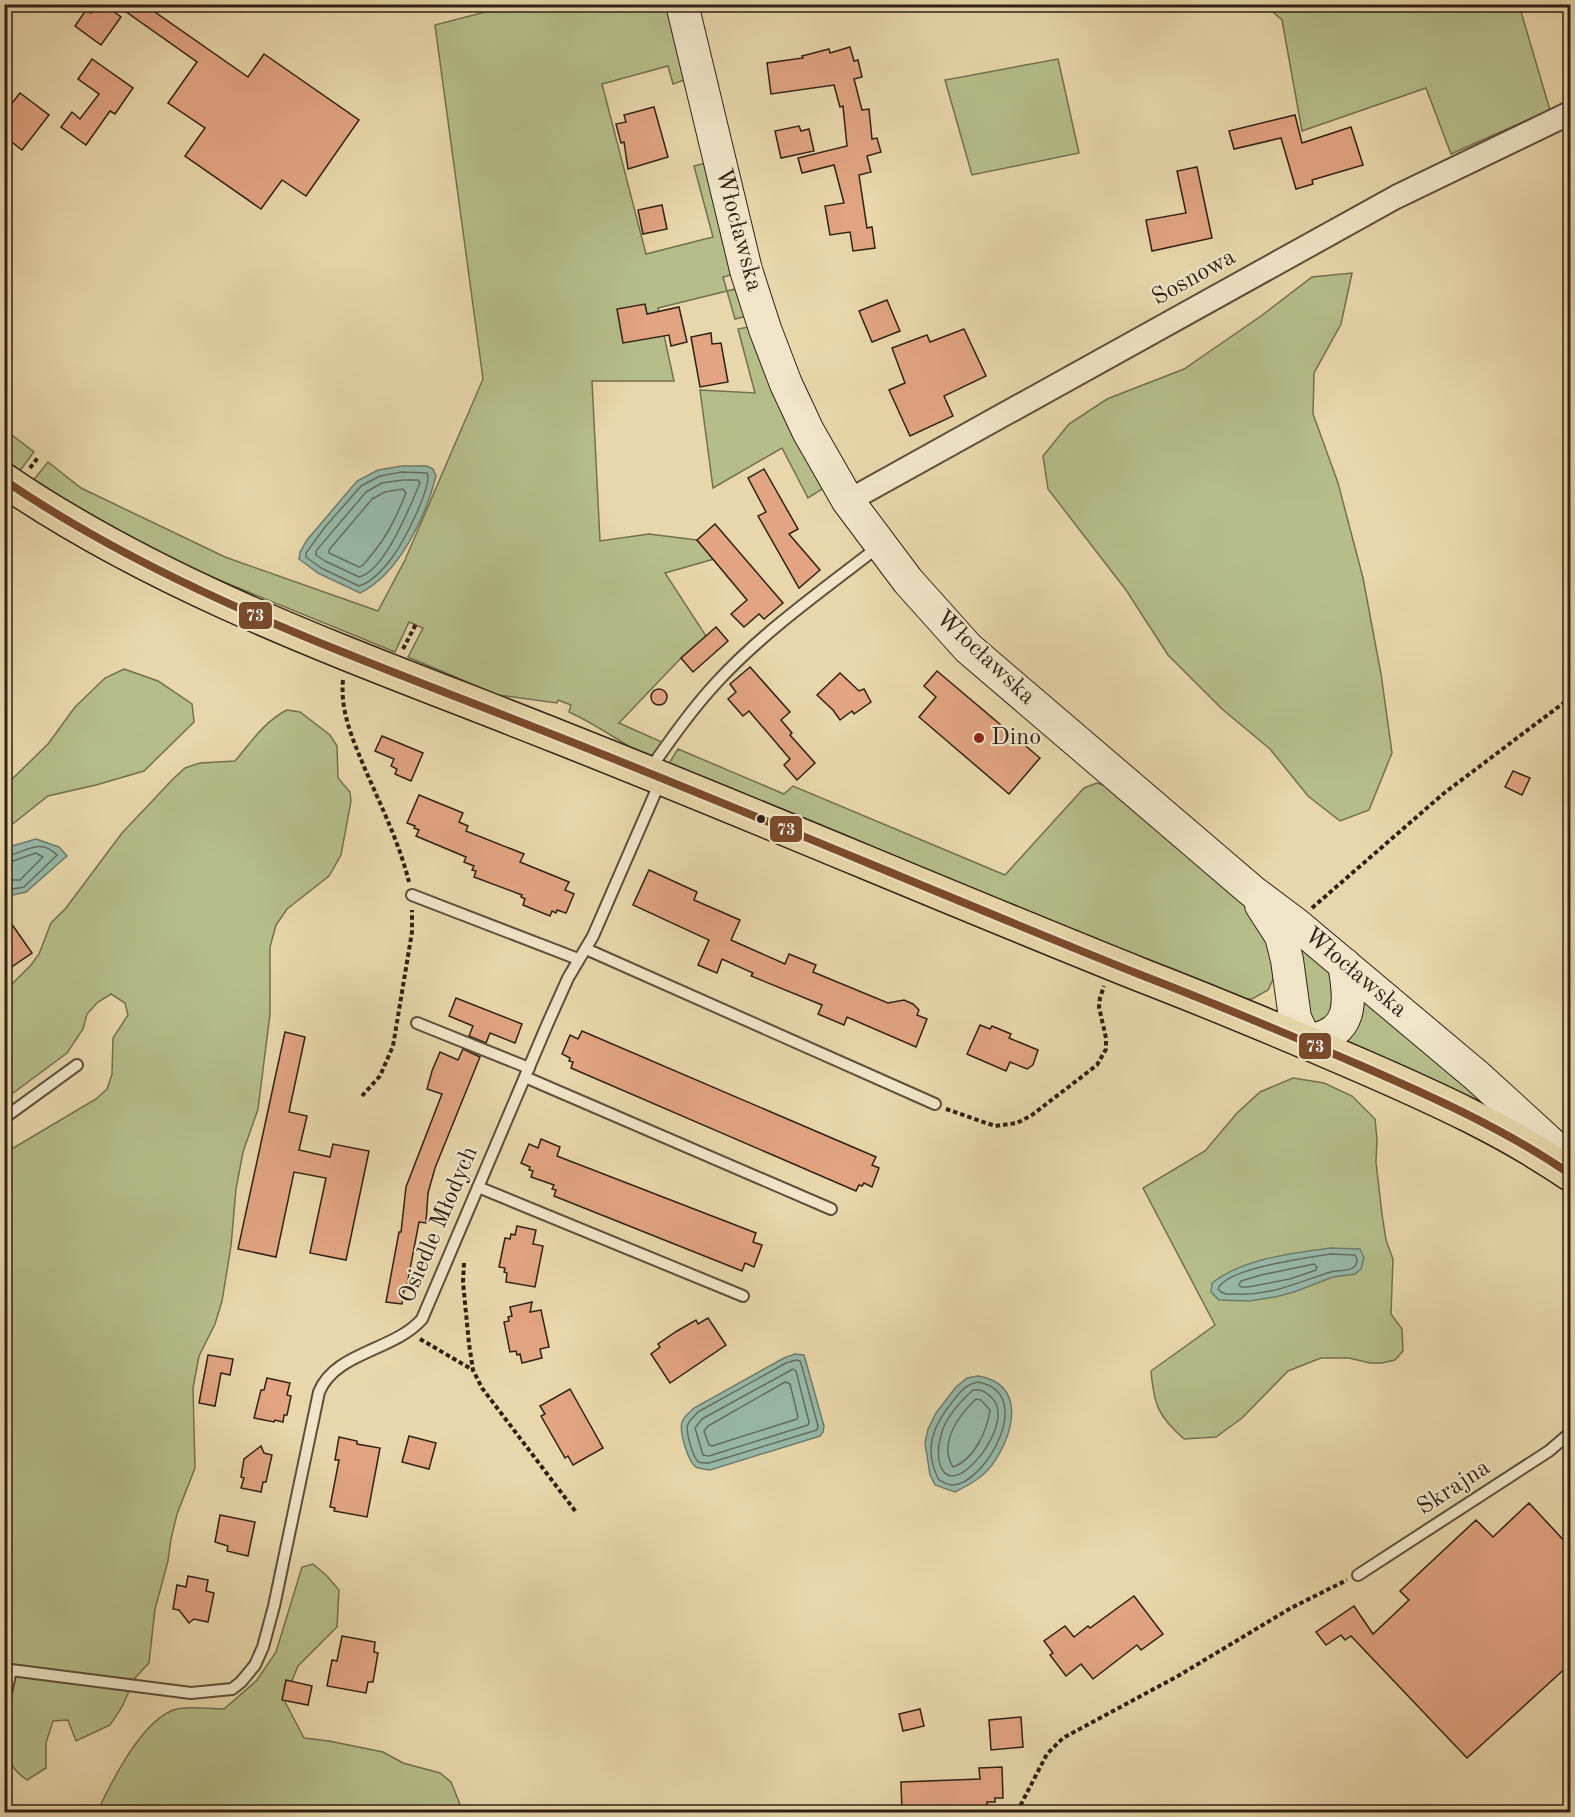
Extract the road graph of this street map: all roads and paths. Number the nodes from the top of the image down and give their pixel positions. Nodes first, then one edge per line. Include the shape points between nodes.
1 (682, 4) edge
2 (1570, 113) edge
3 (4, 480) edge
4 (848, 501) junction
5 (880, 545) junction
6 (345, 652) junction
7 (1570, 698) edge
8 (655, 775) junction
9 (1252, 891) junction
10 (412, 895) junction
11 (1296, 924) junction
12 (586, 949) junction
13 (578, 959) junction
14 (1344, 964) junction
15 (1118, 965) junction
16 (1289, 983) junction
17 (1251, 1018) junction
18 (417, 1023) dead end
19 (1306, 1041) junction
20 (77, 1065) dead end
21 (527, 1073) junction
22 (362, 1096) dead end
23 (935, 1104) joint
24 (4, 1118) edge
25 (1570, 1161) edge
26 (1570, 1174) edge
27 (478, 1187) junction
28 (831, 1209) dead end
29 (464, 1259) dead end
30 (743, 1296) dead end
31 (413, 1329) junction
32 (473, 1370) junction
33 (1570, 1433) edge
34 (576, 1512) dead end
35 (1358, 1575) joint
36 (4, 1702) edge
37 (1017, 1812) edge

1 - 4 main road, Włocławska via 746,270 765,329 808,431
2 - 4 street, Sosnowa via 1396,197
3 - 6 main road via 150,566
4 - 5 main road, Włocławska
5 - 8 lane, Osiedle Młodych via 750,650 717,682 684,723
5 - 9 main road, Włocławska via 968,648
6 - 8 main road
6 - 10 path via 342,696 349,729 396,839
7 - 11 path via 1443,794
8 - 12 lane, Osiedle Młodych
8 - 15 main road
9 - 11 main road, Włocławska
9 - 16 main road via 1281,936
10 - 13 lane
10 - 22 path via 412,932 393,1046 380,1076
11 - 14 main road, Włocławska
12 - 13 lane, Osiedle Młodych
12 - 23 lane
13 - 21 lane, Osiedle Młodych
14 - 19 main road via 1349,997 1346,1016 1335,1030
14 - 25 main road, Włocławska
15 - 17 main road
15 - 23 path via 1100,998 1106,1038 1102,1058 1041,1108 1017,1123 995,1126
16 - 17 main road via 1276,1000
16 - 19 main road via 1295,1018
17 - 19 main road
18 - 21 lane
19 - 26 main road via 1480,1120
20 - 24 lane
21 - 27 lane, Osiedle Młodych
21 - 28 lane
27 - 30 lane
27 - 31 lane, Osiedle Młodych via 422,1319
29 - 32 path
31 - 32 path via 415,1336 426,1344
31 - 36 lane, Osiedle Młodych via 342,1365 324,1380 263,1647 241,1682 232,1689 191,1693 11,1670
32 - 34 path via 482,1388
33 - 35 lane, Skrajna via 1549,1451
35 - 37 path via 1291,1608 1178,1676 1063,1738 1047,1754

